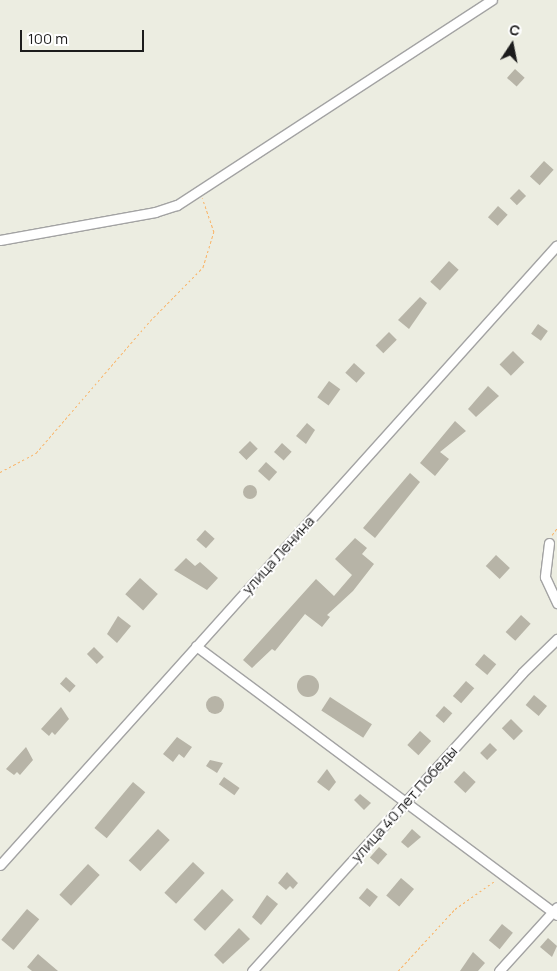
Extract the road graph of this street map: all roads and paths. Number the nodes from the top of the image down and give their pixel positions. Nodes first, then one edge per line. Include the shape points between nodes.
1 (492, 0) edge
2 (199, 192) junction
3 (0, 240) edge
4 (557, 245) edge
5 (0, 472) edge
6 (549, 543) dead end
7 (557, 603) edge
8 (557, 639) edge
9 (196, 646) junction
10 (407, 801) junction
11 (0, 865) edge
12 (503, 875) junction
13 (556, 912) edge
14 (252, 971) edge
15 (398, 971) edge
16 (499, 971) edge

1 - 2 street
2 - 3 street via 155,212
2 - 5 path via 214,232 203,268 150,321 41,448
4 - 9 street, улица Ленина
6 - 7 street via 546,577
8 - 10 street, улица 40 лет Победы
9 - 10 street
9 - 11 street, улица Ленина
10 - 12 street
10 - 14 street, улица 40 лет Победы
12 - 13 street
12 - 15 path via 455,909
13 - 16 street

